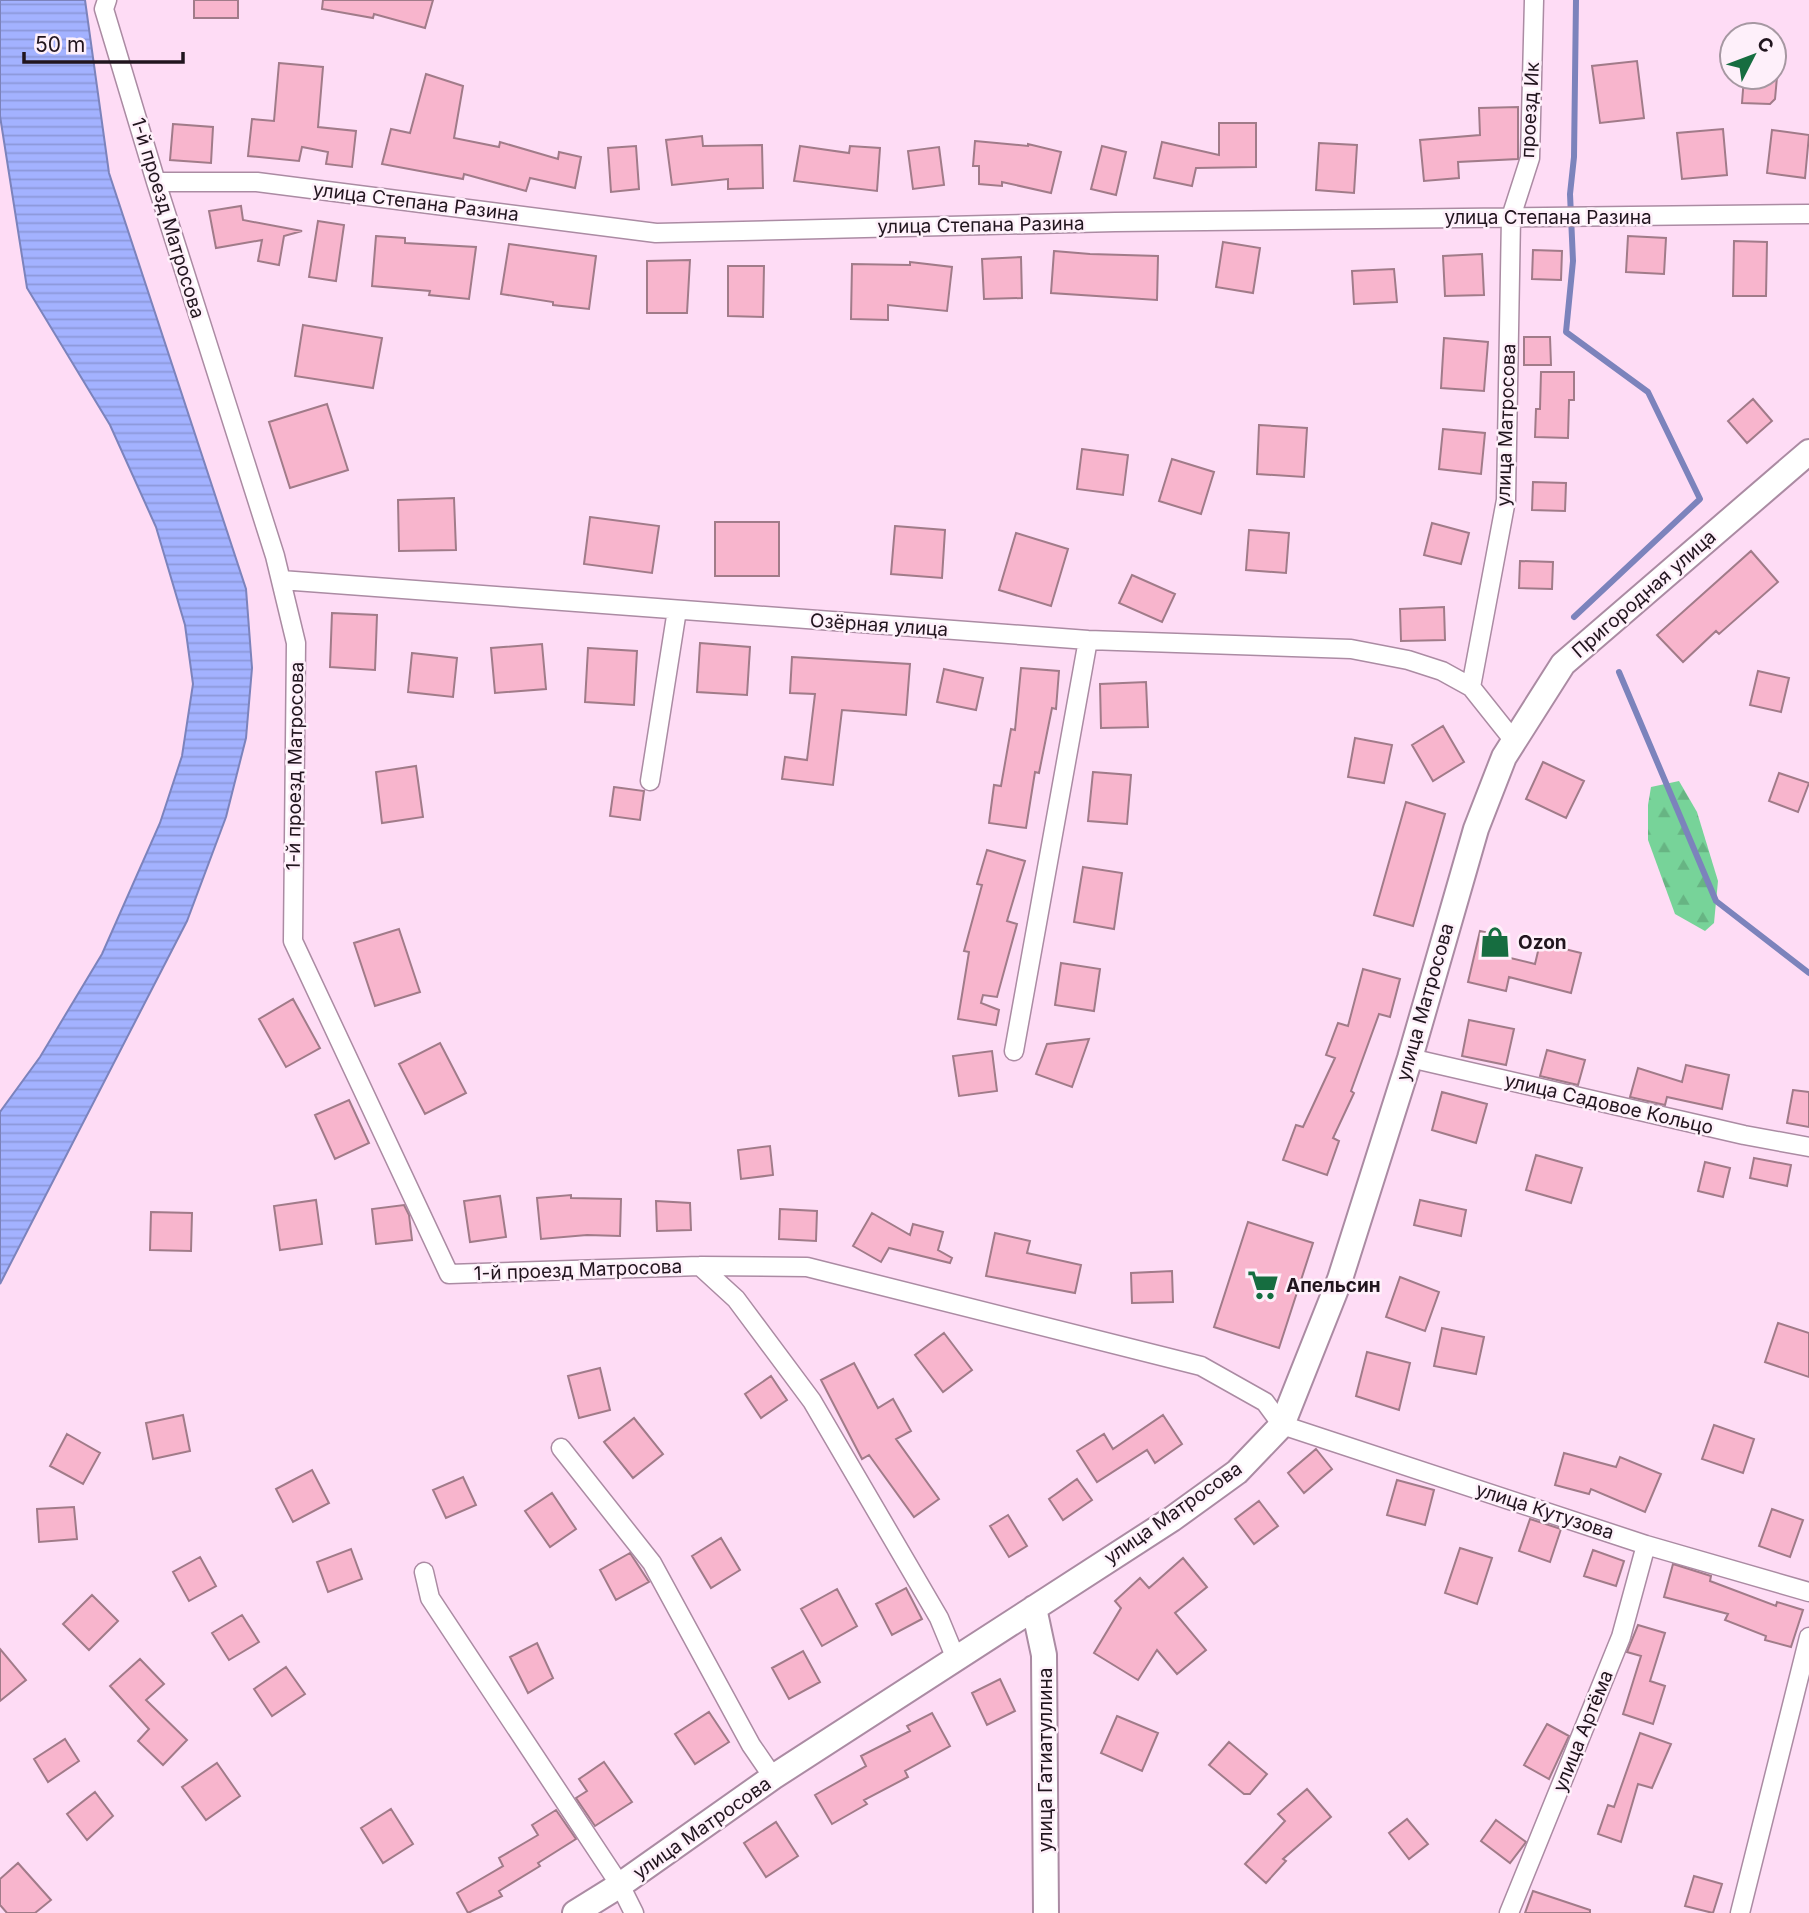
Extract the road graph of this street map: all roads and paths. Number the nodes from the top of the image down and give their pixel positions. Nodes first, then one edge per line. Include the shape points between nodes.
1 (107, 0) edge
2 (1534, 0) edge
3 (156, 182) junction
4 (1809, 214) edge
5 (1511, 217) junction
6 (1809, 452) edge
7 (281, 580) junction
8 (677, 610) junction
9 (1088, 640) junction
10 (1471, 687) junction
11 (1509, 749) junction
12 (650, 781) dead end
13 (1014, 1051) dead end
14 (1410, 1058) junction
15 (1809, 1147) edge
16 (700, 1266) junction
17 (1282, 1425) junction
18 (561, 1448) dead end
19 (1646, 1545) junction
20 (424, 1572) dead end
21 (1809, 1592) edge
22 (1034, 1608) junction
23 (1809, 1637) edge
24 (956, 1658) junction
25 (773, 1777) junction
26 (620, 1885) junction
27 (575, 1913) edge
28 (634, 1913) edge
29 (1046, 1913) edge
30 (1509, 1913) edge
31 (1740, 1913) edge

1 - 3 street, 1-й проезд Матросова via 104,9
2 - 5 street, проезд Ик via 1530,158
3 - 5 street, улица Степана Разина via 257,182 656,233
3 - 7 street, 1-й проезд Матросова
4 - 5 street, улица Степана Разина
5 - 10 street, улица Матросова via 1506,500
6 - 11 main road, Пригородная улица via 1563,664
7 - 8 street, Озёрная улица
7 - 16 street, 1-й проезд Матросова via 296,643 293,941 449,1274
8 - 9 street, Озёрная улица
8 - 12 street
9 - 10 street, Озёрная улица via 1351,649 1408,660
9 - 13 street
10 - 11 street
11 - 14 main road, улица Матросова via 1476,829
14 - 15 street, улица Садовое Кольцо
14 - 17 main road, улица Матросова via 1340,1279
16 - 17 street, 1-й проезд Матросова via 807,1267 1201,1366 1265,1402
16 - 24 street, 1-й проезд Матросова via 736,1298 812,1401 939,1618
17 - 19 street, улица Кутузова
17 - 22 main road, улица Матросова via 1237,1472
18 - 25 street via 652,1563
19 - 21 street, улица Кутузова
19 - 30 street, улица Артёма via 1621,1637
20 - 26 street via 429,1598
22 - 24 main road, улица Матросова
22 - 29 main road, улица Гатиатуллина via 1044,1655
23 - 31 street
24 - 25 main road, улица Матросова
25 - 26 main road, улица Матросова
26 - 27 main road, улица Матросова
26 - 28 street

